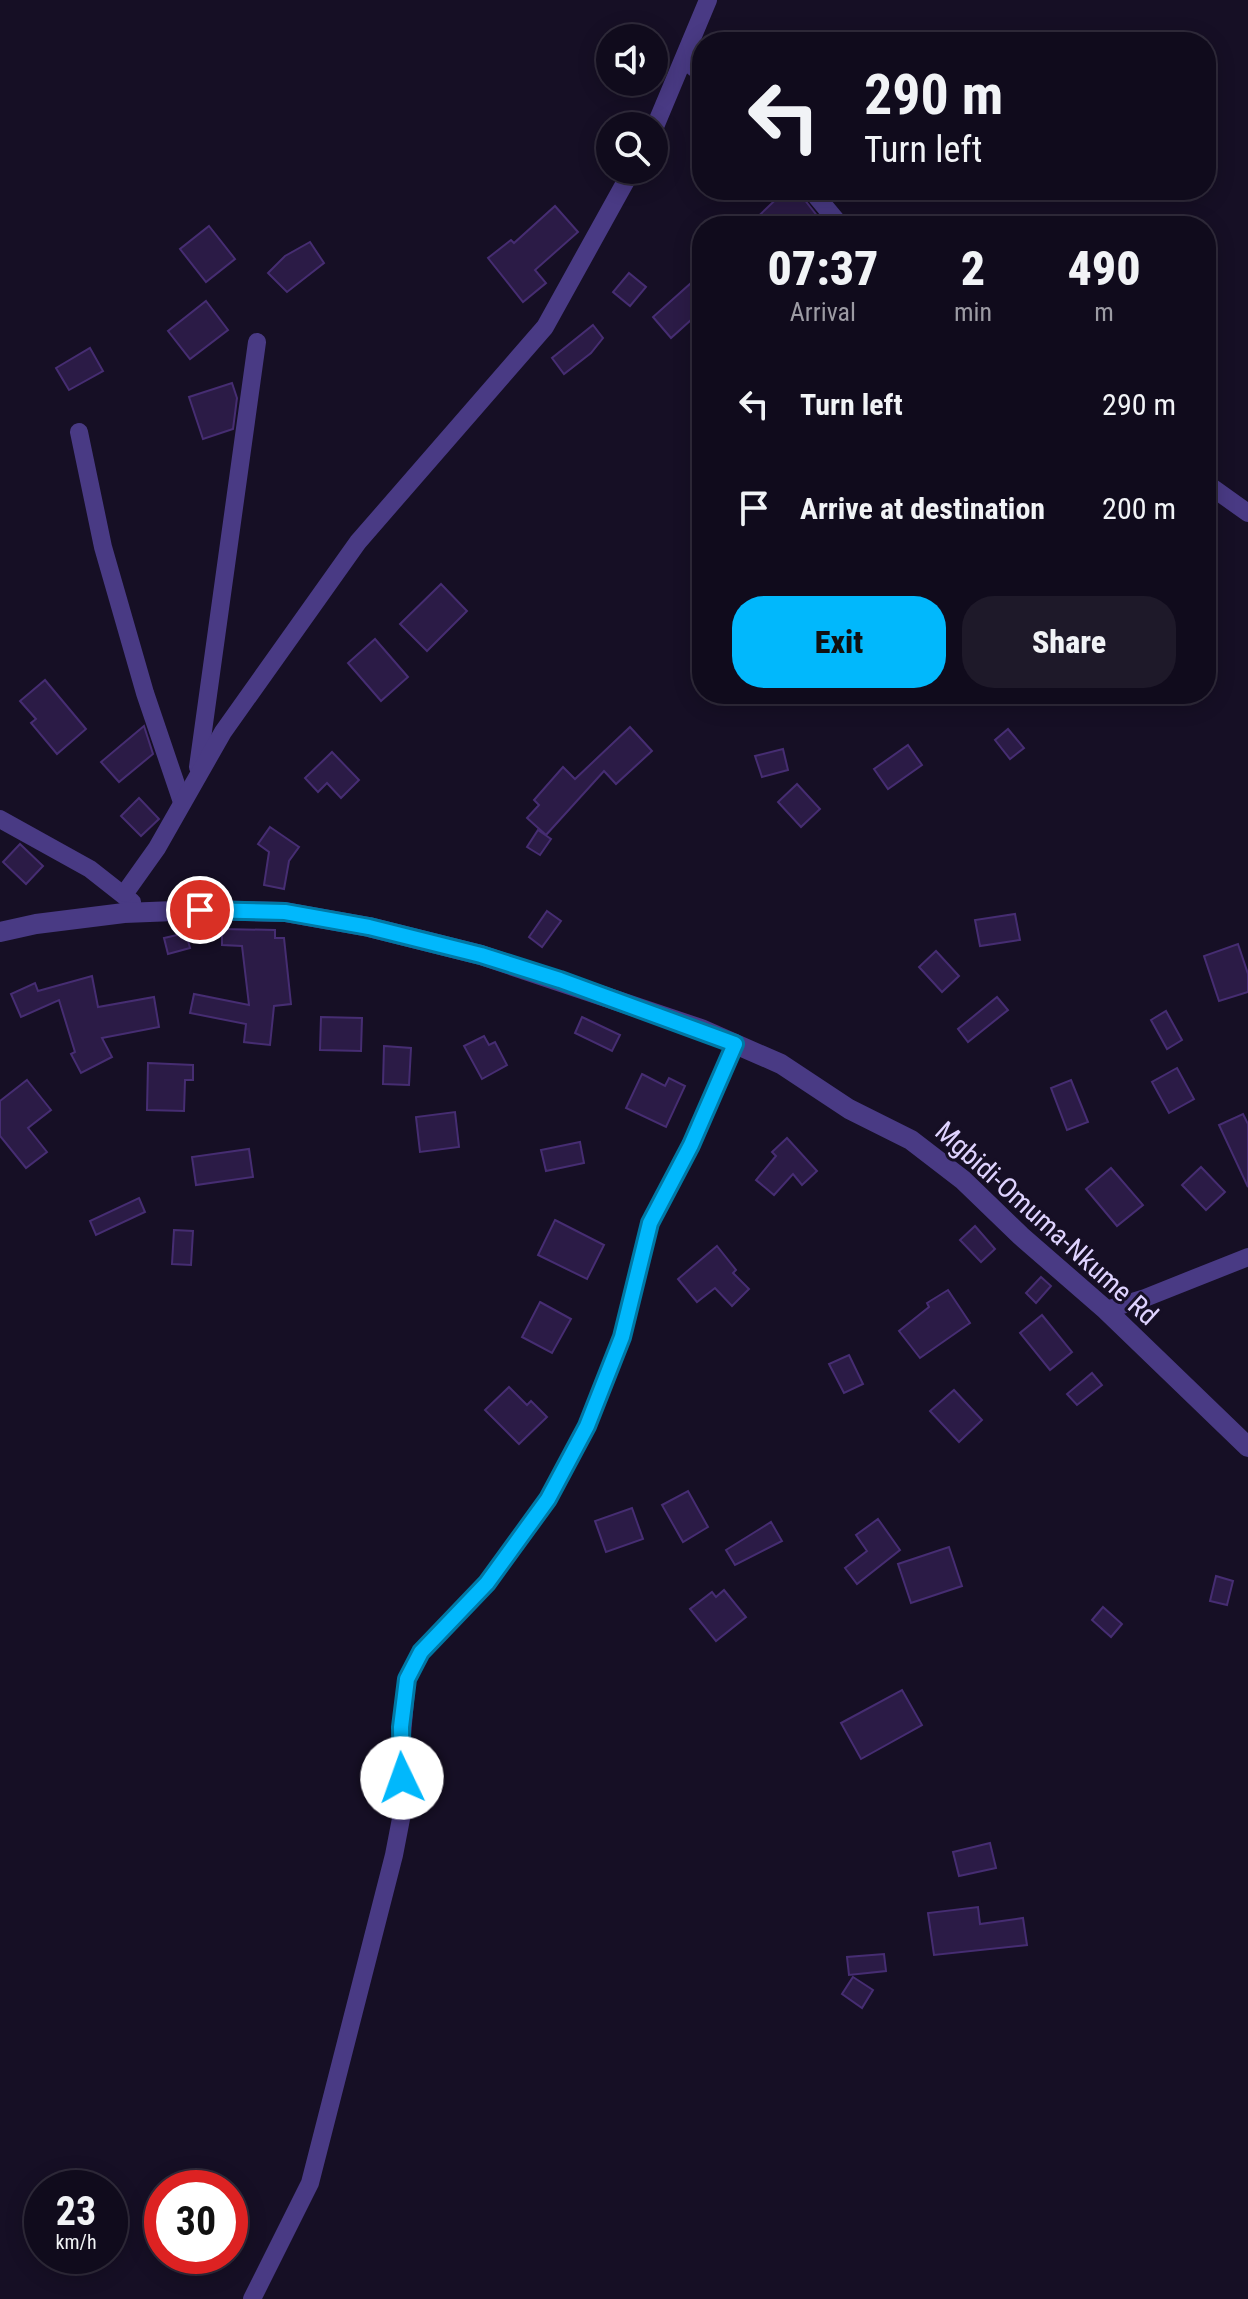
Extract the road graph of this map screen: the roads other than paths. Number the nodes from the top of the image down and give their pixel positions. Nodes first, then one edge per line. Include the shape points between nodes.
1 (708, 0) edge
2 (696, 32) edge
3 (692, 42) edge
4 (685, 60) junction
5 (692, 66) edge
6 (662, 112) edge
7 (624, 184) edge
8 (819, 200) edge
9 (833, 216) edge
10 (257, 342) dead end
11 (79, 432) dead end
12 (1216, 490) edge
13 (1248, 513) edge
14 (197, 775) junction
15 (182, 802) junction
16 (0, 819) edge
17 (125, 893) junction
18 (141, 912) junction
19 (0, 932) edge
20 (735, 1044) junction
21 (1248, 1257) edge
22 (1106, 1310) junction
23 (1248, 1447) edge
24 (252, 2299) edge

1 - 2 street
3 - 4 street
4 - 5 street
4 - 6 street
7 - 14 street via 545,327 358,542
8 - 9 street
10 - 14 street
11 - 15 street via 103,547
12 - 13 street
14 - 15 street
15 - 17 street
16 - 17 street
17 - 18 street
18 - 19 street, Mgbidi-Omuma-Nkume Rd
18 - 20 street, Mgbidi-Omuma-Nkume Rd via 285,912 369,927 572,984
20 - 22 street, Mgbidi-Omuma-Nkume Rd via 781,1064 849,1109 911,1140 963,1180
20 - 24 street via 650,1223 622,1337 587,1426 548,1499 487,1583 421,1652 407,1679 400,1757 405,1798 394,1855 310,2183
21 - 22 street
22 - 23 street, Mgbidi-Omuma-Nkume Rd

